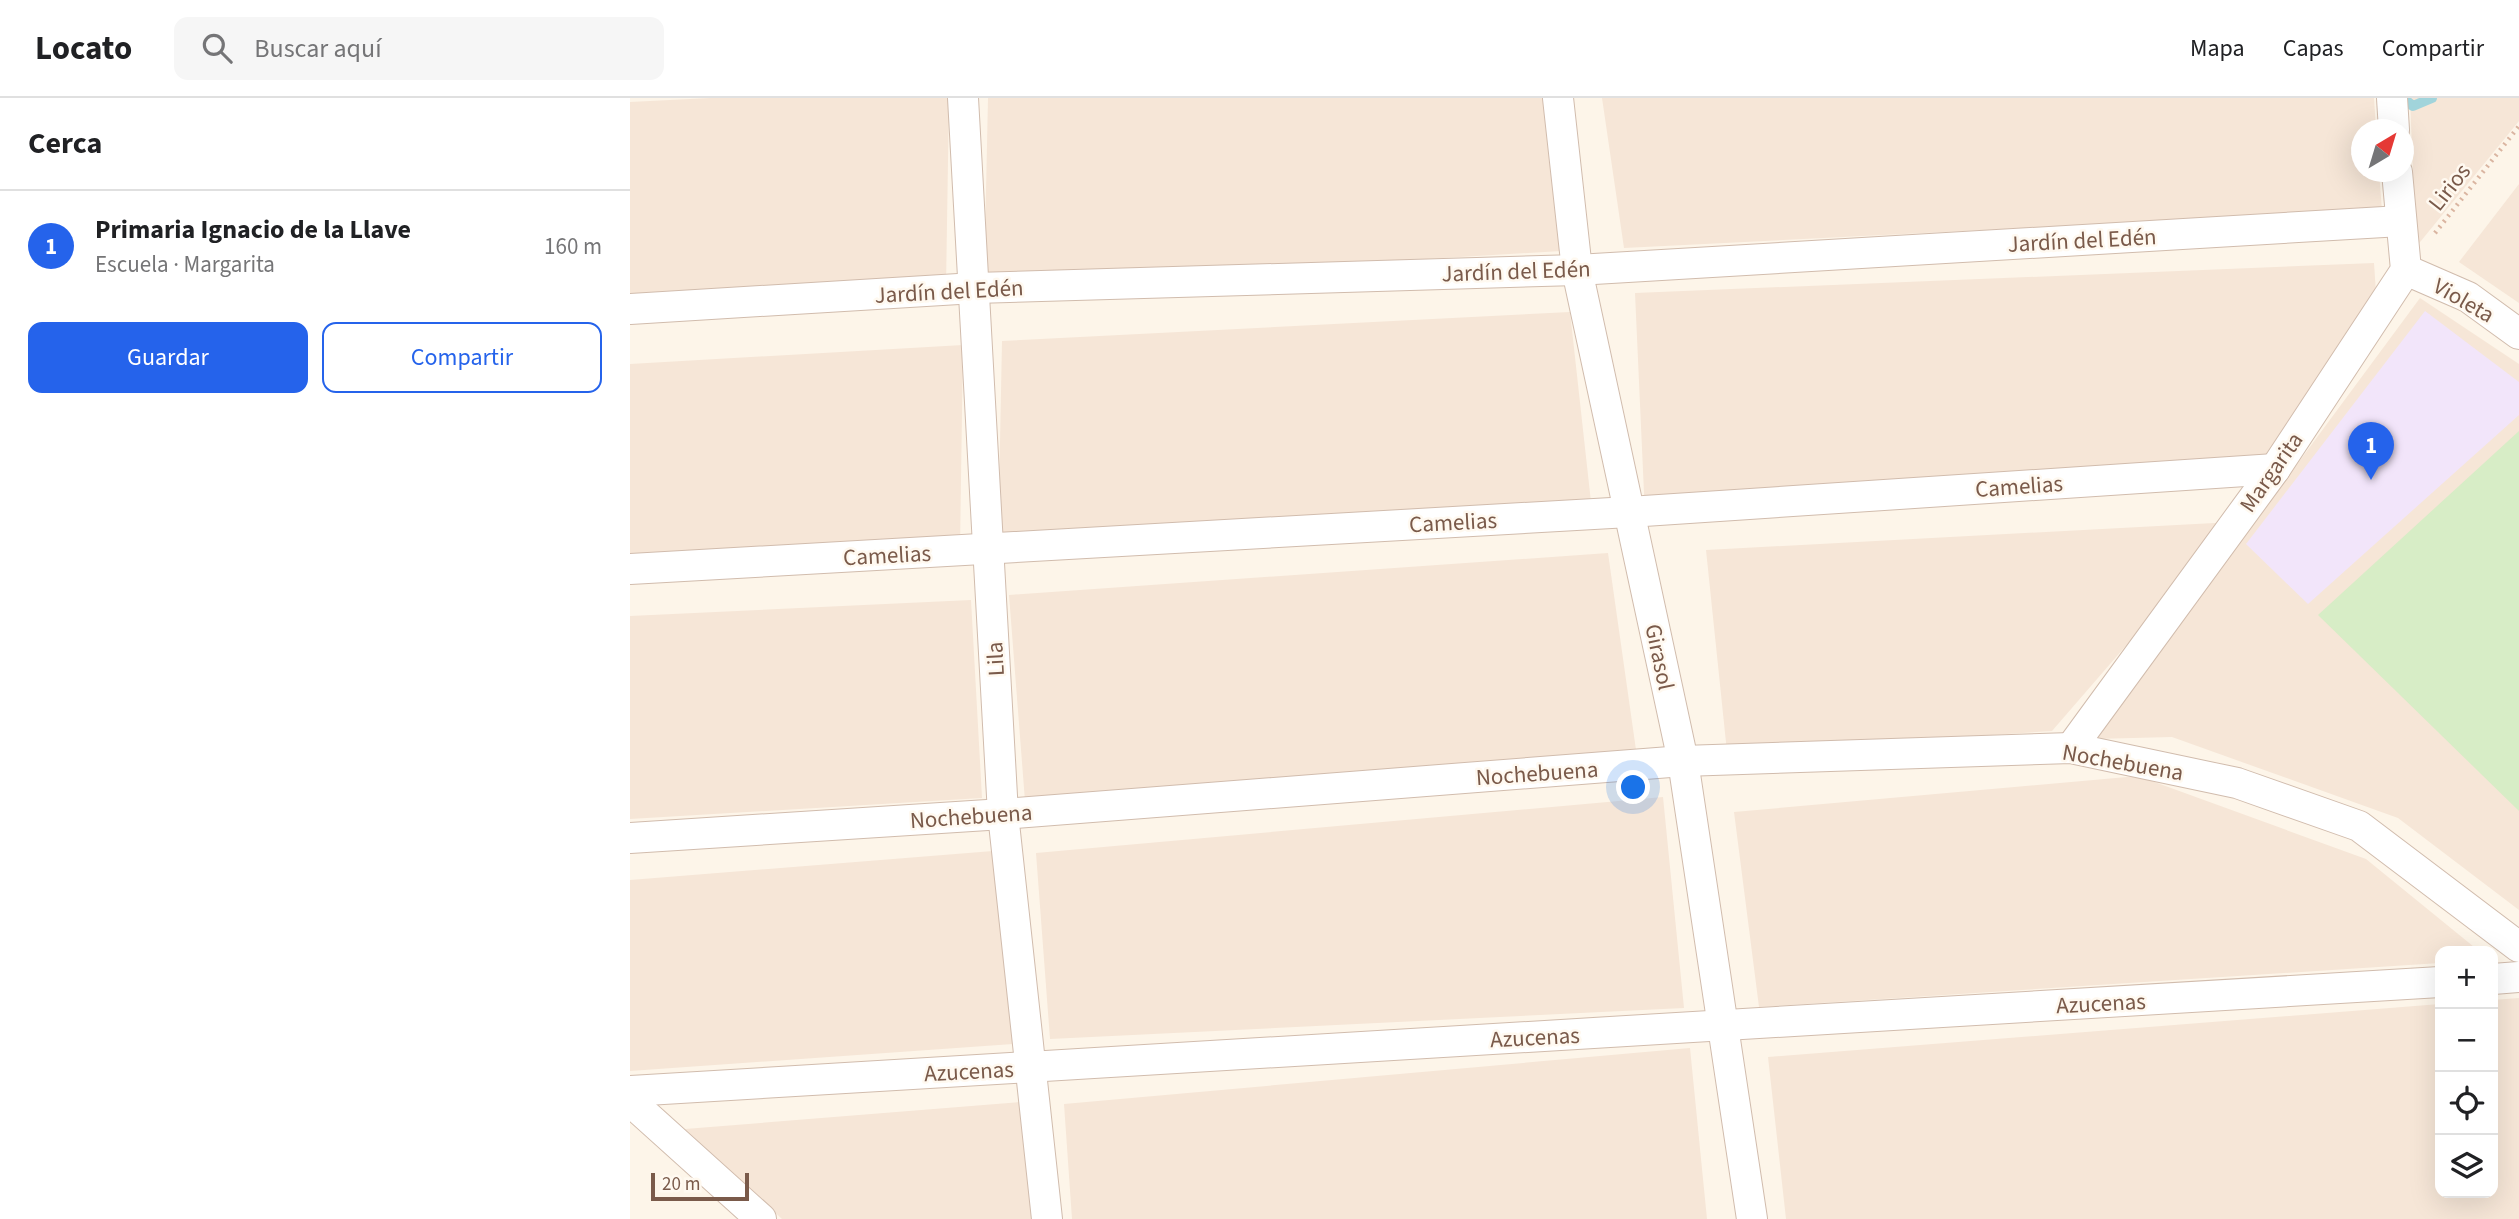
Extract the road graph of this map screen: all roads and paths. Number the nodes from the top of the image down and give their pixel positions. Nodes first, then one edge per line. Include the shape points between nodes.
1 (963, 98) edge
2 (1558, 98) edge
3 (2392, 98) edge
4 (2393, 119) edge
5 (2519, 126) edge
6 (2398, 182) edge
7 (2400, 221) junction
8 (1577, 270) junction
9 (2406, 270) junction
10 (975, 288) junction
11 (630, 309) edge
12 (2519, 334) edge
13 (2275, 469) junction
14 (1629, 512) junction
15 (989, 549) junction
16 (630, 569) edge
17 (2071, 748) junction
18 (1683, 761) junction
19 (1003, 814) junction
20 (630, 838) edge
21 (2519, 947) edge
22 (2519, 977) edge
23 (2498, 979) edge
24 (2435, 982) edge
25 (1721, 1026) junction
26 (1030, 1067) junction
27 (630, 1091) edge
28 (630, 1101) edge
29 (761, 1219) edge
30 (1047, 1219) edge
31 (1752, 1219) edge

1 - 10 street, Lila
2 - 8 street, Girasol
3 - 4 street
5 - 9 path, Lirios
6 - 7 street
7 - 8 street, Jardín del Edén
7 - 9 street
8 - 10 street, Jardín del Edén
8 - 14 street, Girasol
9 - 12 street, Violeta via 2468,297
9 - 13 street, Margarita
10 - 11 street, Jardín del Edén
10 - 15 street, Lila
13 - 14 street, Camelias
13 - 17 street, Margarita
14 - 15 street, Camelias
14 - 18 street, Girasol
15 - 16 street, Camelias
15 - 19 street, Lila
17 - 18 street, Nochebuena
17 - 21 street, Nochebuena via 2237,783 2359,826
18 - 19 street, Nochebuena
18 - 25 street, Girasol
19 - 20 street, Nochebuena
19 - 26 street, Lila
22 - 23 street
24 - 25 street, Azucenas
25 - 26 street, Azucenas
25 - 31 street, Girasol
26 - 27 street, Azucenas
26 - 30 street, Lila
28 - 29 street

